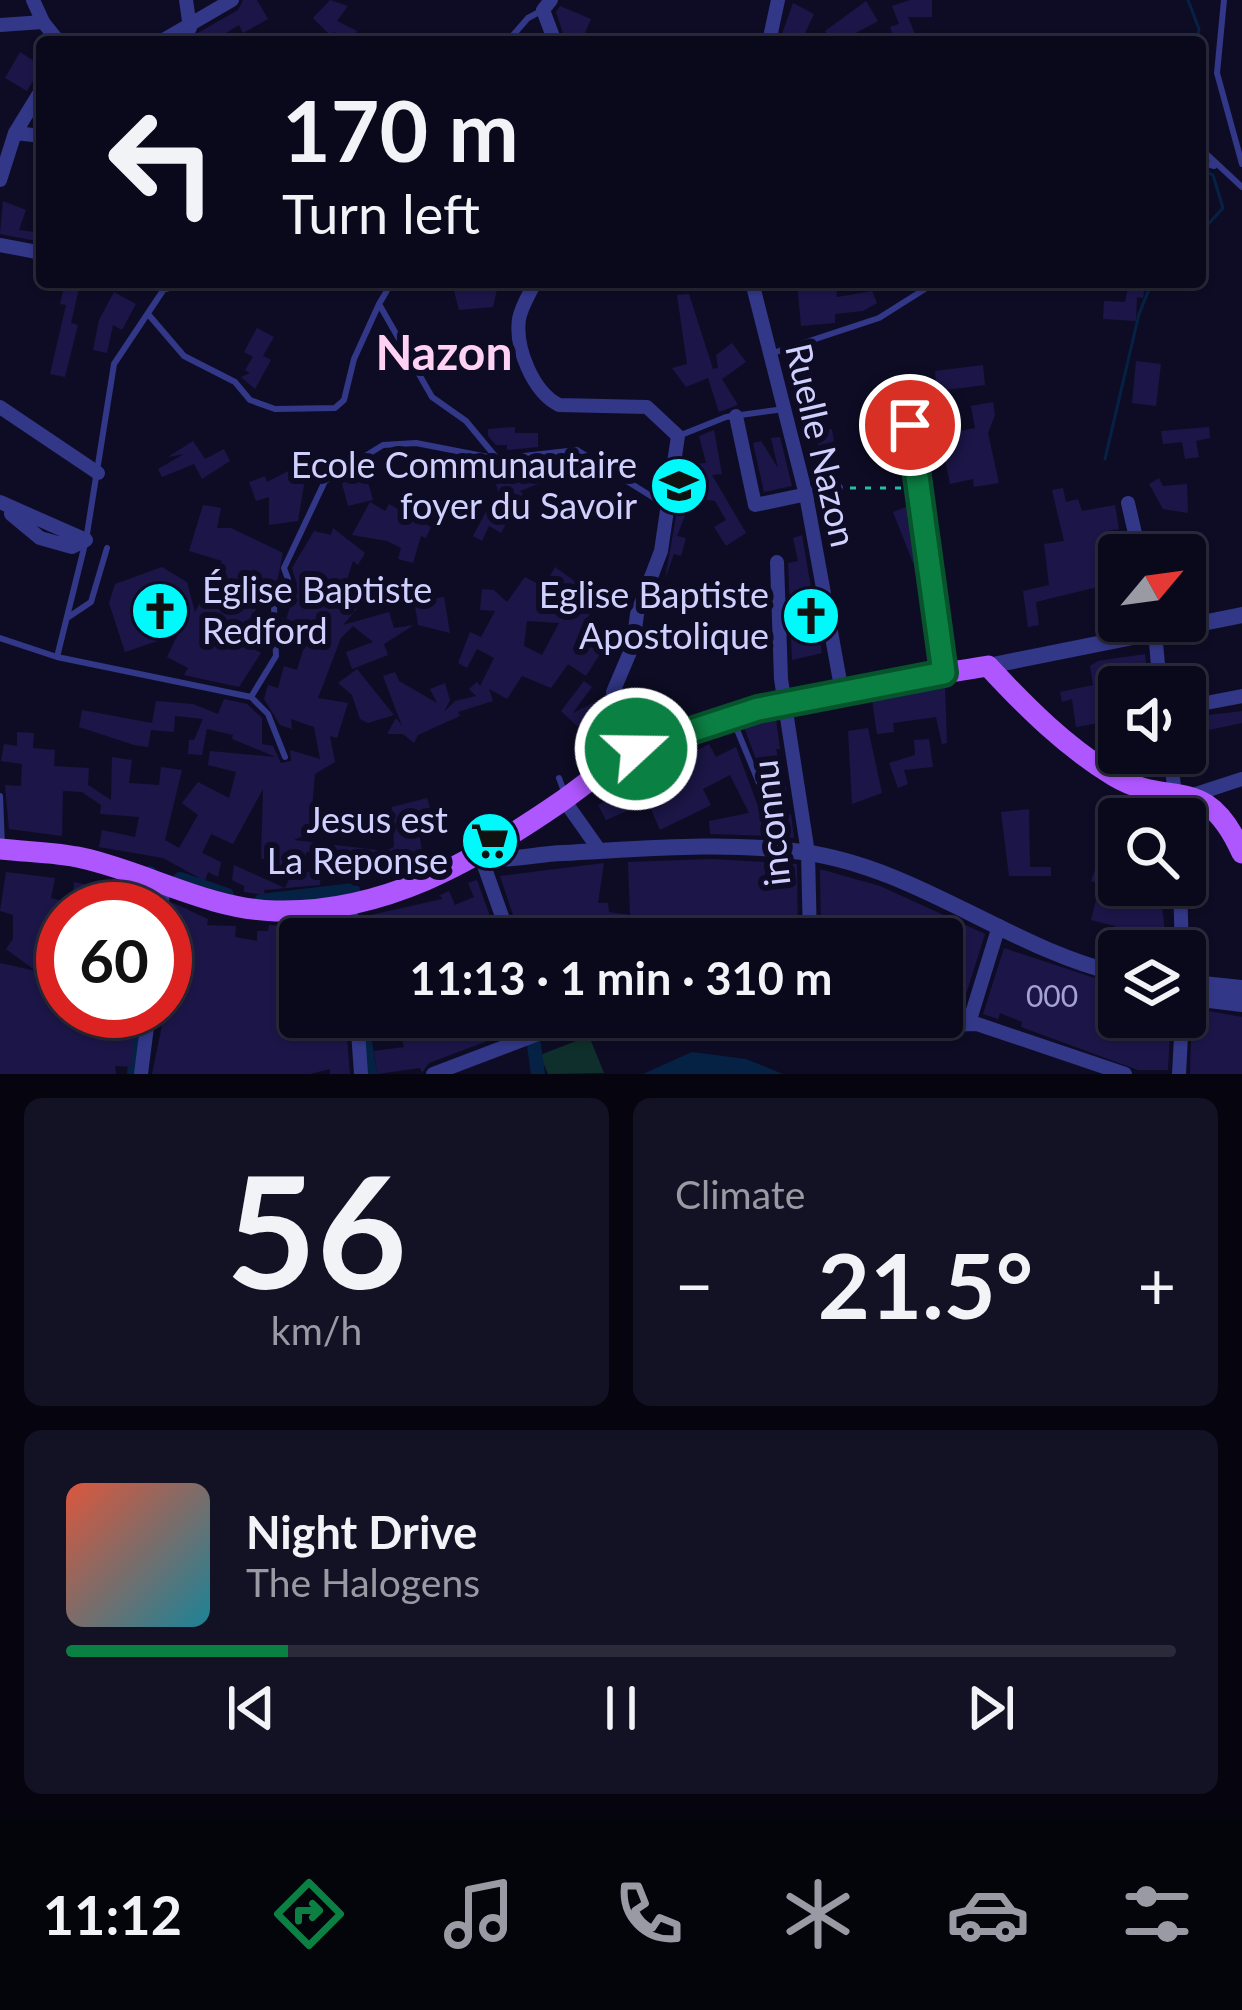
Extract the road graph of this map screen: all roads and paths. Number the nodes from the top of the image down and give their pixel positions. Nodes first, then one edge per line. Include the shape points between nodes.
1 (33, 0) edge
2 (186, 0) edge
3 (232, 0) edge
4 (778, 0) edge
5 (1224, 0) edge
6 (547, 5) edge
7 (44, 22) junction
8 (0, 25) edge
9 (190, 28) junction
10 (54, 36) edge
11 (173, 36) edge
12 (512, 36) edge
13 (554, 36) edge
14 (770, 36) edge
15 (36, 99) edge
16 (15, 133) junction
17 (36, 135) edge
18 (1206, 154) edge
19 (1242, 164) edge
20 (1206, 165) edge
21 (1, 171) edge
22 (1239, 184) edge
23 (0, 244) edge
24 (36, 252) edge
25 (160, 288) edge
26 (388, 288) edge
27 (532, 288) edge
28 (753, 288) edge
29 (926, 288) edge
30 (379, 304) junction
31 (148, 313) junction
32 (768, 355) junction
33 (0, 407) edge
34 (785, 409) junction
35 (736, 416) junction
36 (950, 417) dead end
37 (678, 436) junction
38 (498, 459) junction
39 (98, 473) junction
40 (836, 488) joint
41 (920, 488) junction
42 (806, 495) junction
43 (1128, 503) dead end
44 (6, 508) edge
45 (670, 508) junction
46 (1135, 534) edge
47 (86, 540) junction
48 (106, 548) dead end
49 (777, 562) dead end
50 (1242, 615) edge
51 (67, 618) junction
52 (1206, 620) edge
53 (0, 638) edge
54 (1098, 640) edge
55 (57, 657) junction
56 (988, 666) junction
57 (944, 673) junction
58 (842, 692) junction
59 (1242, 696) edge
60 (251, 697) junction
61 (788, 702) junction
62 (1206, 703) edge
63 (732, 716) junction
64 (636, 749) junction
65 (285, 758) dead end
66 (1177, 774) edge
67 (1242, 779) edge
68 (563, 792) junction
69 (1183, 794) junction
70 (0, 796) edge
71 (1182, 798) edge
72 (1, 849) edge
73 (779, 850) junction
74 (600, 851) junction
75 (808, 853) junction
76 (1242, 853) edge
77 (481, 857) junction
78 (158, 882) edge
79 (192, 893) edge
80 (350, 904) junction
81 (351, 918) edge
82 (503, 918) edge
83 (810, 918) edge
84 (999, 926) junction
85 (1098, 966) edge
86 (1206, 984) edge
87 (1242, 988) edge
88 (1206, 1000) edge
89 (1242, 1004) edge
90 (963, 1024) edge
91 (969, 1024) junction
92 (145, 1038) edge
93 (358, 1038) edge
94 (510, 1038) edge
95 (1181, 1038) edge
96 (141, 1074) edge
97 (361, 1074) edge
98 (433, 1074) edge
99 (1125, 1074) edge
100 (1179, 1074) edge

1 - 7 street
2 - 9 street
3 - 9 street
4 - 14 street
5 - 19 lane via 1217,74
6 - 12 lane
6 - 13 street
7 - 8 street
7 - 10 street
9 - 11 street
15 - 16 street
16 - 17 street
16 - 21 street
18 - 22 lane
20 - 22 lane
23 - 24 street
25 - 31 lane
26 - 30 lane
27 - 37 street via 519,318 520,341 548,398 559,406 647,407
28 - 32 street, Ruelle Nazon
29 - 32 lane via 879,318
30 - 31 lane via 335,407 275,409 250,400 235,382 184,356
30 - 38 lane via 433,397
31 - 39 lane via 114,364
32 - 34 street, Ruelle Nazon
33 - 39 street
34 - 35 lane
34 - 42 street, Ruelle Nazon
35 - 37 lane
35 - 42 street via 754,505
36 - 41 lane via 910,425
37 - 45 street
38 - 45 lane via 577,450
38 - 60 lane via 383,445 325,481 284,568 288,579 274,607 276,656
39 - 47 lane
40 - 41 path
40 - 42 street
41 - 57 lane
42 - 58 street, Ruelle Nazon
43 - 46 street
44 - 47 street via 40,538 72,547
45 - 64 street via 613,692
47 - 51 lane
48 - 51 lane via 91,602
49 - 61 street, inconnu
50 - 52 street
51 - 55 lane
53 - 55 lane
54 - 56 street
55 - 60 lane
56 - 57 main road
56 - 69 main road via 1076,750 1120,780
57 - 58 main road
58 - 61 main road
59 - 62 street
60 - 65 lane via 268,714
61 - 63 main road
61 - 75 street, inconnu
63 - 64 main road
63 - 73 lane
64 - 68 main road
66 - 69 street
67 - 69 street
68 - 74 street
68 - 77 main road
69 - 71 street
69 - 76 main road via 1221,816
70 - 72 lane
72 - 78 main road via 81,857
73 - 74 street
73 - 75 street
74 - 77 street
75 - 83 street, inconnu
75 - 84 street via 909,883
77 - 80 main road
77 - 82 street
79 - 80 main road via 275,911
80 - 81 street
84 - 85 street
84 - 91 street
86 - 87 street
88 - 89 street
90 - 91 street
91 - 99 street
92 - 96 street
93 - 97 street
94 - 98 street
95 - 100 street

